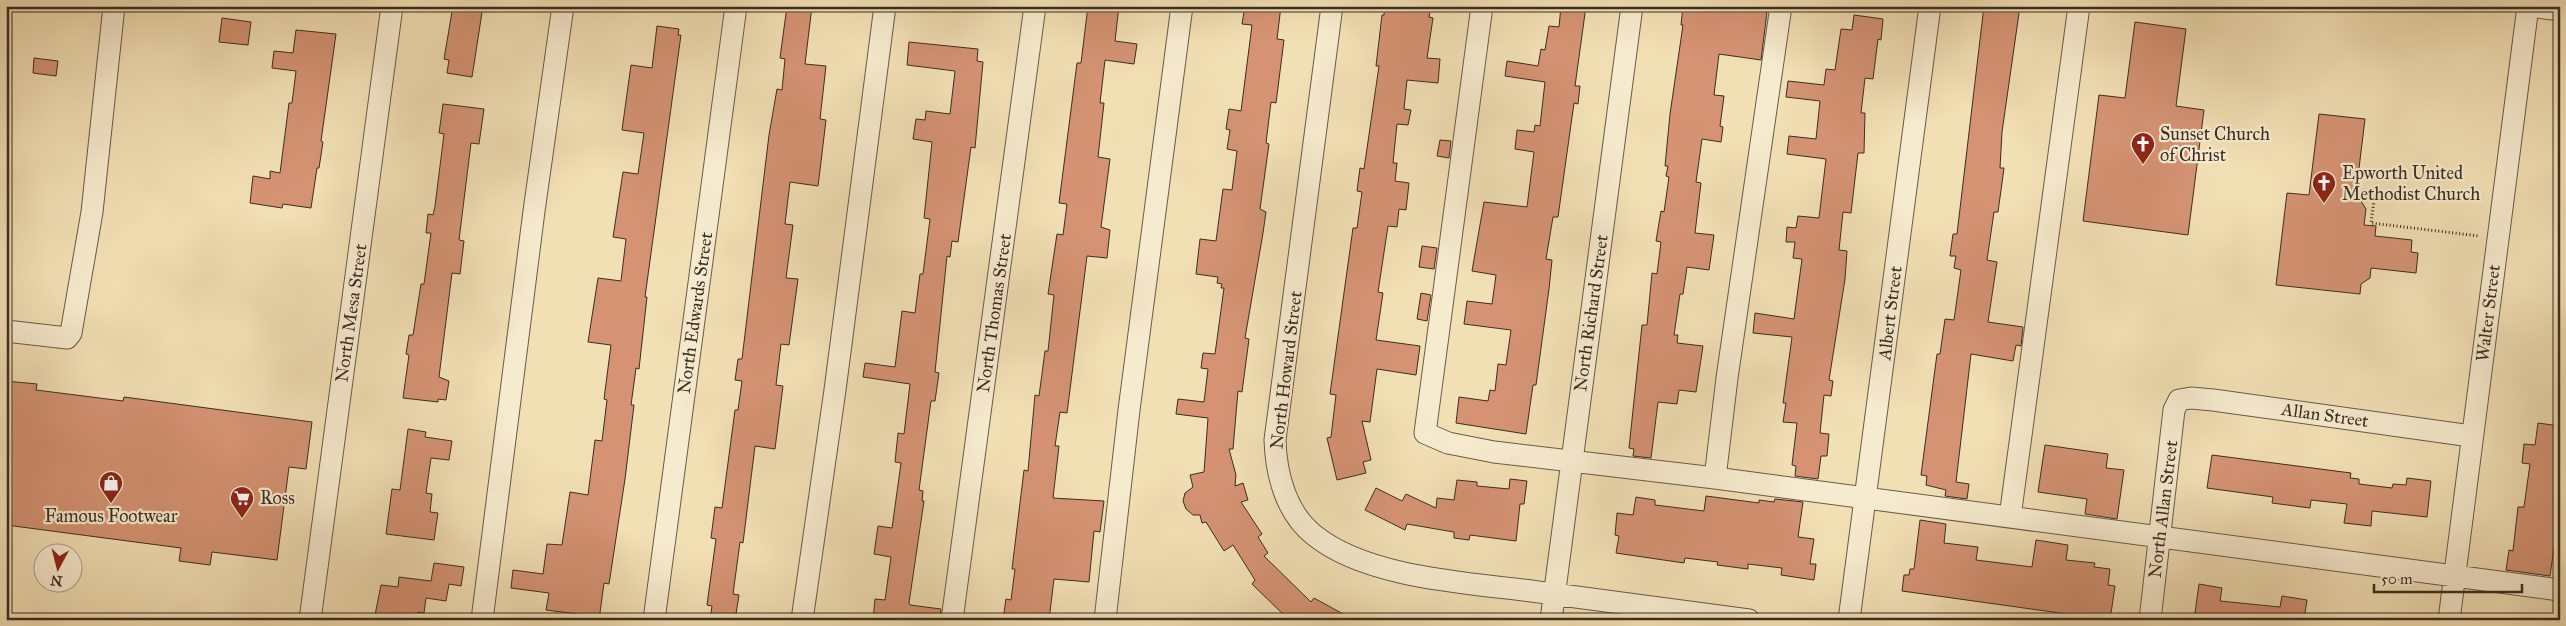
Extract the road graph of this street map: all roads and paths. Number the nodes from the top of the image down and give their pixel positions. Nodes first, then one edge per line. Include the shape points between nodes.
1 (114, 6) edge
2 (392, 6) edge
3 (563, 6) edge
4 (736, 6) edge
5 (884, 6) edge
6 (1035, 6) edge
7 (1182, 6) edge
8 (1332, 6) edge
9 (1482, 6) edge
10 (1632, 6) edge
11 (1781, 6) edge
12 (1930, 6) edge
13 (2079, 6) edge
14 (2529, 6) edge
15 (2560, 10) edge
16 (2376, 193) dead end
17 (2482, 237) dead end
18 (6, 332) edge
19 (2179, 400) joint
20 (2472, 436) junction
21 (1572, 461) junction
22 (1716, 478) junction
23 (1866, 499) junction
24 (2010, 517) junction
25 (2160, 537) junction
26 (2455, 577) junction
27 (2560, 590) edge
28 (1554, 594) junction
29 (310, 620) edge
30 (482, 620) edge
31 (654, 620) edge
32 (802, 620) edge
33 (952, 620) edge
34 (1104, 620) edge
35 (1551, 620) edge
36 (1749, 620) edge
37 (1849, 620) edge
38 (2150, 620) edge
39 (2449, 620) edge

1 - 18 street via 92,212 71,333 67,338 56,338
2 - 29 street, North Mesa Street
3 - 30 street
4 - 31 street, North Edwards Street
5 - 32 street via 838,370
6 - 33 street, North Thomas Street
7 - 34 street
8 - 28 street, North Howard Street via 1276,424 1275,458 1280,479 1291,506 1308,529 1324,543 1358,562
9 - 21 street via 1425,433 1448,443 1494,452
10 - 21 street, North Richard Street
11 - 22 street via 1727,378
12 - 23 street, Albert Street
13 - 24 street
14 - 15 street
14 - 20 street, Walter Street
16 - 17 path via 2371,223
19 - 20 street, Allan Street via 2213,400
19 - 25 street, North Allan Street via 2174,410
20 - 26 street, Walter Street
21 - 22 street
21 - 28 street, North Richard Street
22 - 23 street
23 - 24 street
23 - 37 street, Albert Street
24 - 25 street
25 - 26 street
25 - 38 street, North Allan Street
26 - 27 street
26 - 39 street, Walter Street
28 - 35 street, North Richard Street
28 - 36 street, North Howard Street

